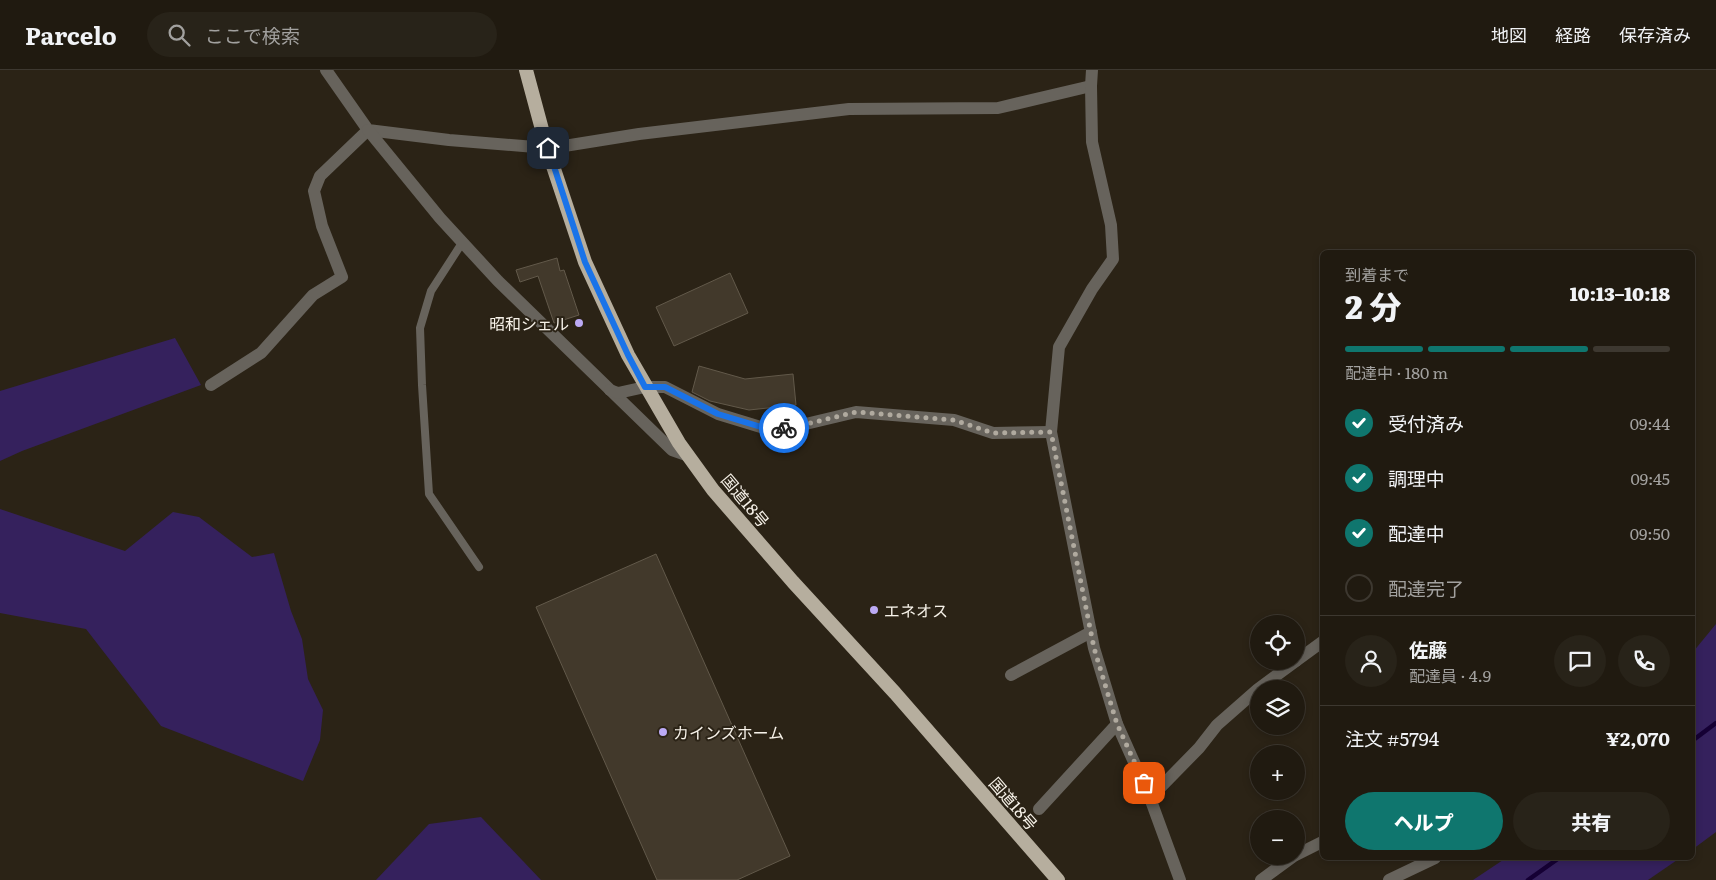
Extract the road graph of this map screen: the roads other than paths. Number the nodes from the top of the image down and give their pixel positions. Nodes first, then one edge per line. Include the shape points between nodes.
1 (326, 70) edge
2 (526, 70) edge
3 (1092, 70) edge
4 (1091, 86) junction
5 (368, 130) junction
6 (548, 148) junction
7 (462, 243) junction
8 (212, 385) dead end
9 (645, 387) junction
10 (610, 390) junction
11 (1051, 432) junction
12 (689, 456) junction
13 (479, 567) dead end
14 (1090, 632) junction
15 (1320, 643) edge
16 (1305, 654) edge
17 (1284, 670) edge
18 (1011, 675) dead end
19 (1117, 724) junction
20 (1150, 798) junction
21 (1039, 809) dead end
22 (1320, 843) edge
23 (1305, 851) edge
24 (1431, 860) edge
25 (1282, 865) edge
26 (1058, 880) edge
27 (1180, 880) edge
28 (1261, 880) edge
29 (1389, 880) edge

1 - 5 street
2 - 6 highway, 国道18号
3 - 4 street
4 - 6 street via 998,108 849,109
4 - 11 street via 1092,142 1111,225 1113,259 1059,347
5 - 6 street
5 - 7 street
5 - 8 street via 320,176 314,191 322,226 342,277 313,295 261,353
6 - 9 highway, 国道18号 via 585,262
7 - 10 street
7 - 13 lane via 431,291 420,328 422,384 429,494
9 - 10 street via 618,393
9 - 11 street via 665,387 718,414 764,428 794,427 856,412 954,420 993,433
9 - 12 highway, 国道18号
10 - 12 street via 672,450
11 - 14 street
12 - 26 highway, 国道18号 via 713,490 793,582
14 - 18 street
14 - 19 street
15 - 16 street
17 - 20 street via 1217,725
19 - 20 street
19 - 21 street
20 - 27 street
22 - 23 street
24 - 29 street
25 - 28 street

